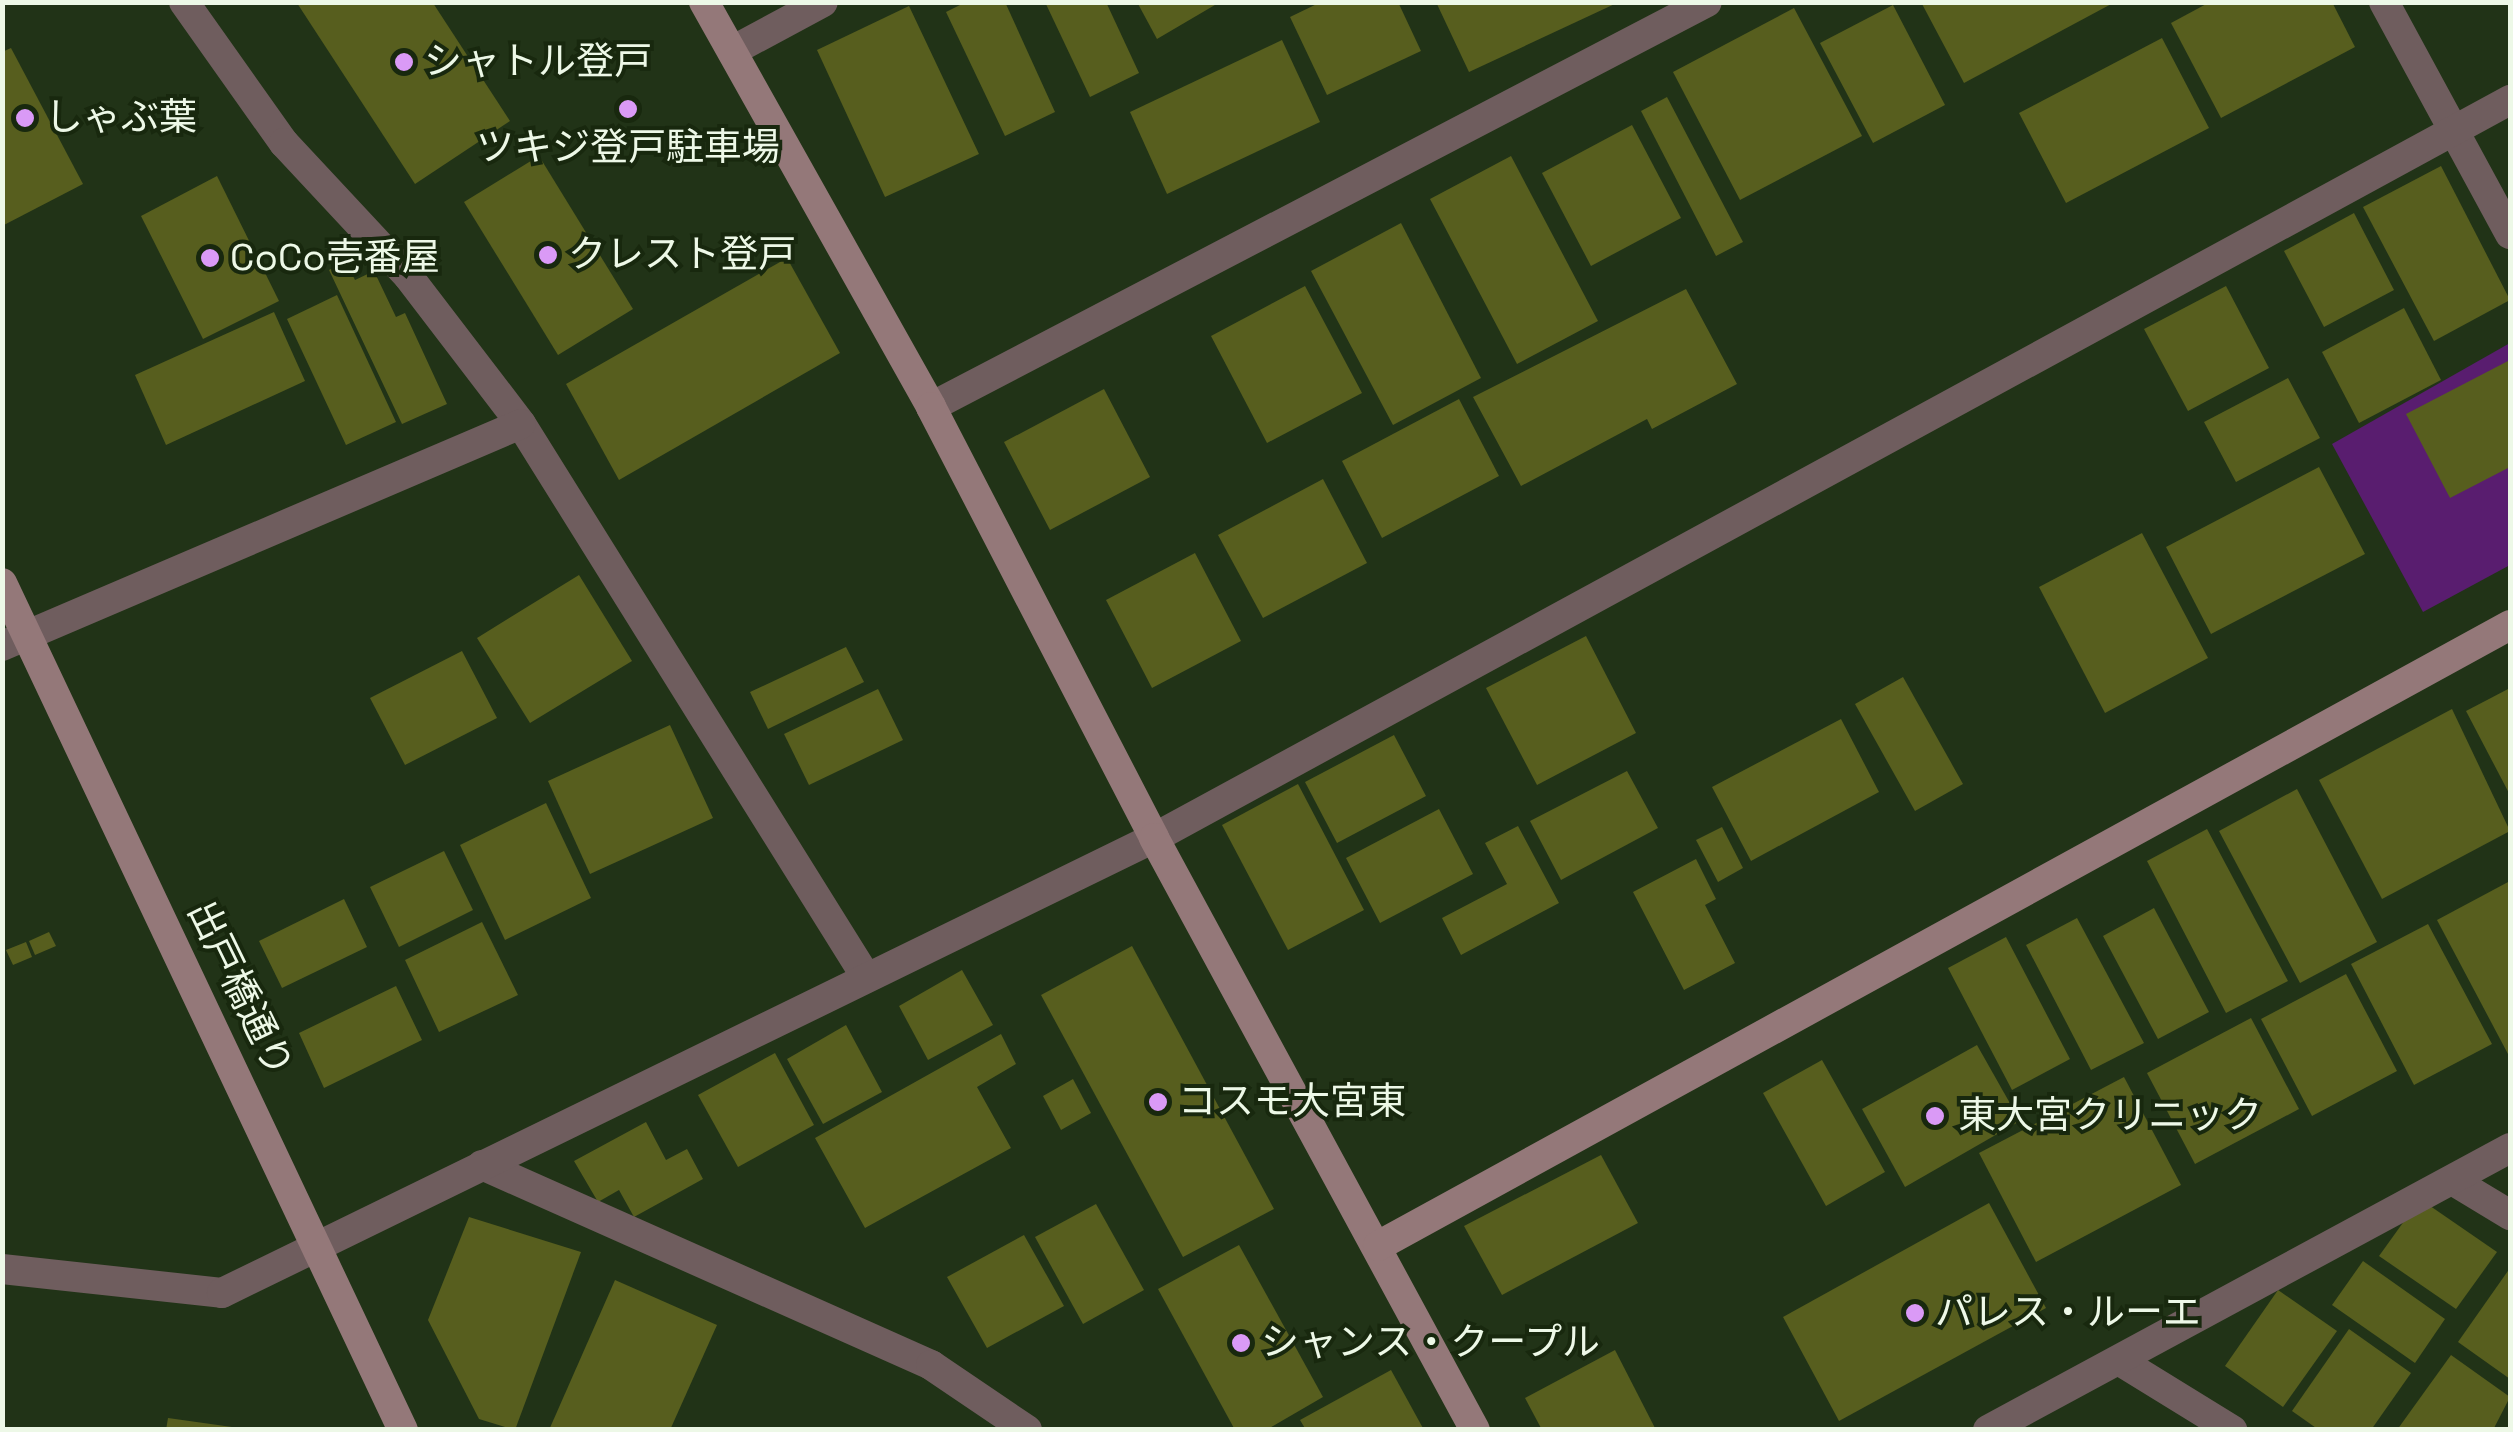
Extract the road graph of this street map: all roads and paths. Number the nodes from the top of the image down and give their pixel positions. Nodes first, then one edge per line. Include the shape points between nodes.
1 (184, 2) edge
2 (704, 2) edge
3 (823, 2) edge
4 (1707, 2) edge
5 (2384, 2) edge
6 (732, 51) junction
7 (2510, 100) edge
8 (2454, 130) junction
9 (2510, 234) edge
10 (930, 407) junction
11 (521, 424) junction
12 (2, 583) edge
13 (2510, 625) edge
14 (15, 642) edge
15 (1154, 838) junction
16 (866, 977) junction
17 (2510, 1148) edge
18 (482, 1164) junction
19 (2452, 1180) junction
20 (2510, 1215) edge
21 (318, 1244) junction
22 (1378, 1246) junction
23 (2, 1269) edge
24 (2120, 1362) junction
25 (404, 1430) edge
26 (1028, 1430) edge
27 (1475, 1430) edge
28 (1988, 1430) edge
29 (2232, 1430) edge

1 - 11 street via 284,143 408,276
2 - 6 street
3 - 6 street
4 - 10 street
5 - 8 street
6 - 10 street
7 - 8 street
8 - 9 street
8 - 15 street
10 - 15 street
11 - 14 street
11 - 16 street
12 - 14 street, 出戸橋通り
13 - 22 street
14 - 21 street, 出戸橋通り
15 - 16 street
15 - 22 street
16 - 18 street
17 - 19 street
18 - 21 street
18 - 26 street via 931,1365
19 - 20 street
19 - 24 street
21 - 23 street via 222,1293
21 - 25 street, 出戸橋通り
22 - 27 street
24 - 28 street
24 - 29 street

